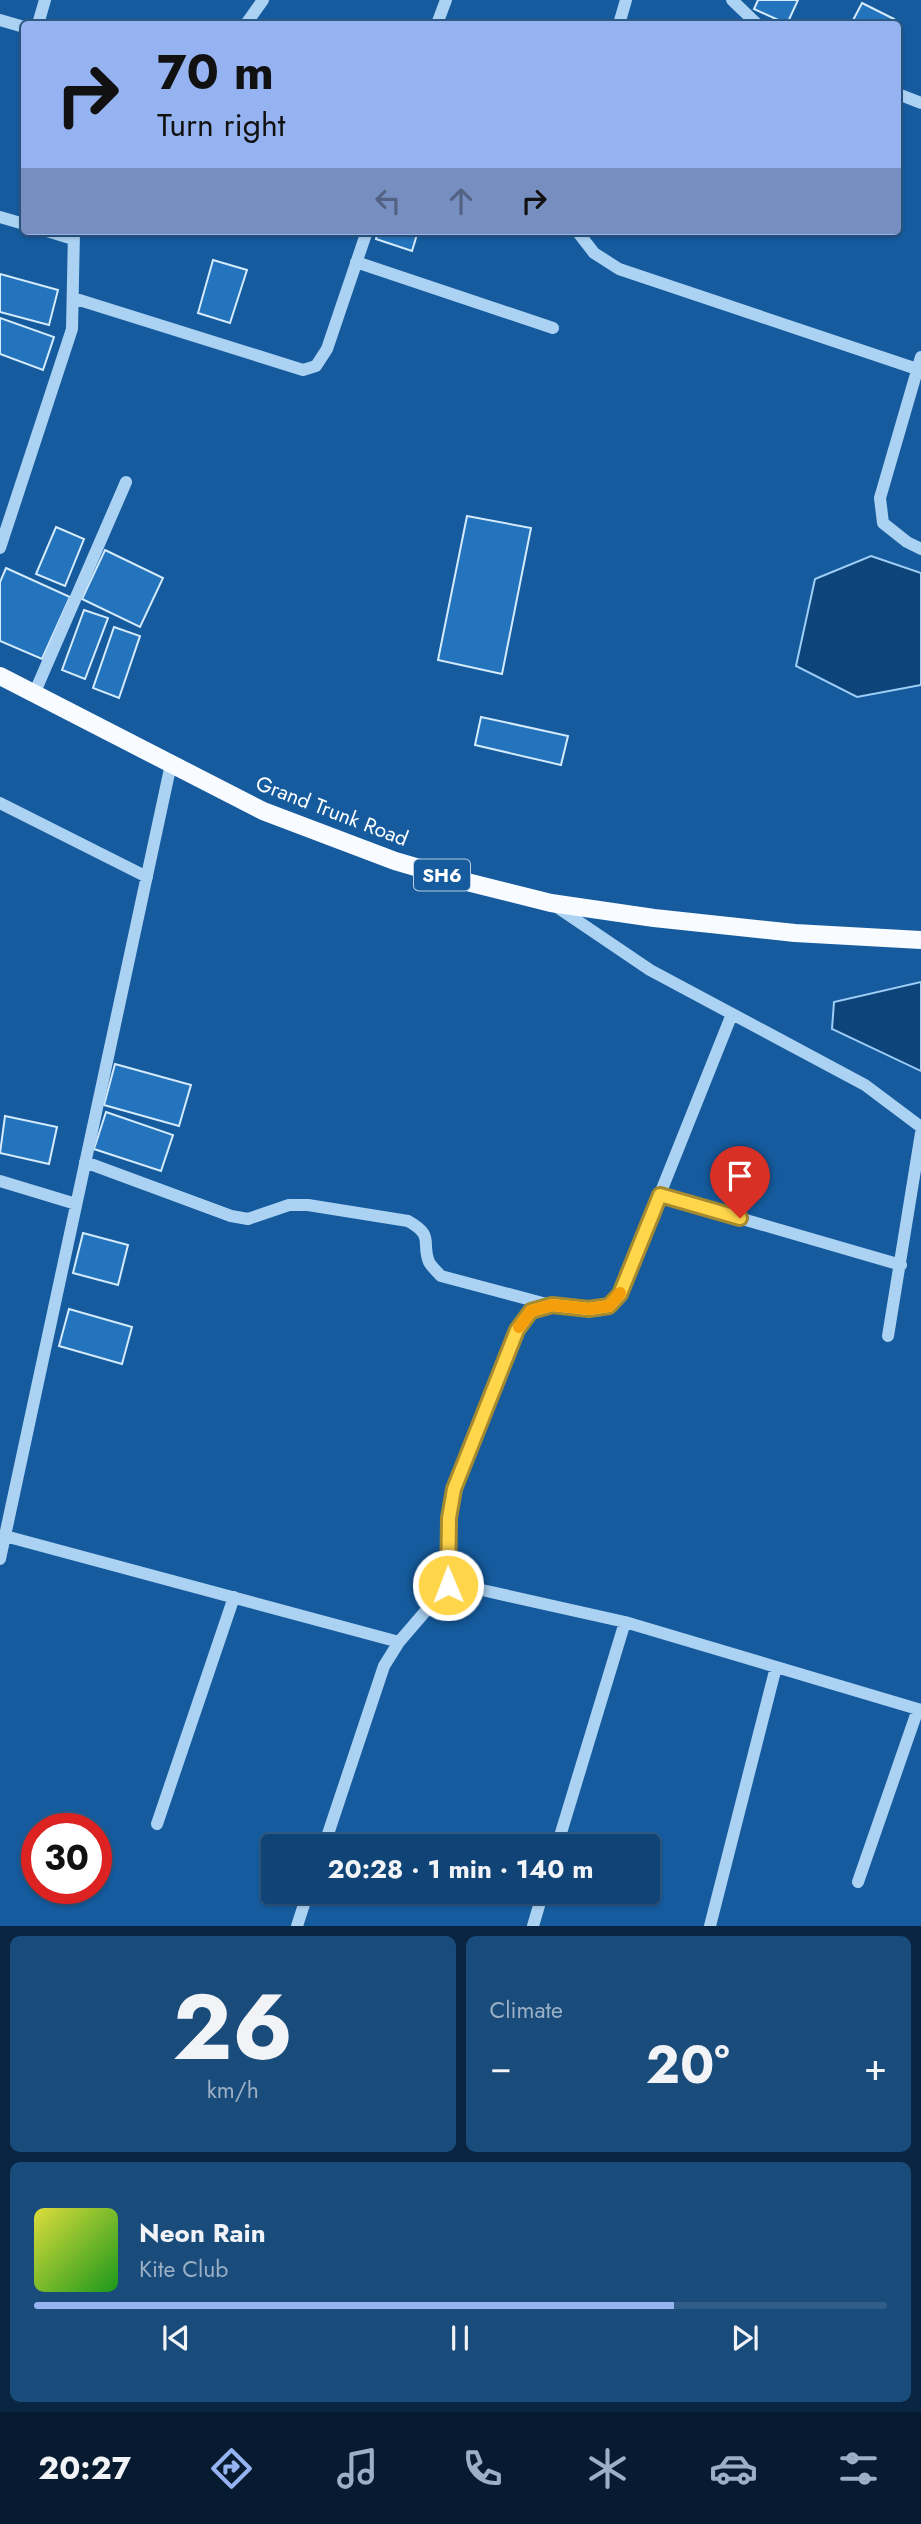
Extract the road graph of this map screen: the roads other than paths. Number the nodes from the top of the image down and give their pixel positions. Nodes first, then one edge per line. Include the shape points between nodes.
1 (45, 0) edge
2 (263, 0) edge
3 (446, 0) edge
4 (626, 0) edge
5 (733, 0) edge
6 (0, 20) edge
7 (39, 21) edge
8 (248, 21) edge
9 (438, 21) edge
10 (620, 21) edge
11 (754, 21) edge
12 (21, 26) edge
13 (901, 95) edge
14 (921, 103) edge
15 (0, 217) edge
16 (21, 223) edge
17 (74, 235) edge
18 (366, 235) edge
19 (580, 235) edge
20 (356, 262) junction
21 (73, 298) junction
22 (554, 328) dead end
23 (919, 363) edge
24 (126, 482) dead end
25 (0, 548) edge
26 (921, 550) edge
27 (0, 677) edge
28 (34, 694) junction
29 (172, 764) junction
30 (0, 803) edge
31 (147, 877) junction
32 (551, 903) junction
33 (921, 940) edge
34 (732, 1014) junction
35 (921, 1127) edge
36 (921, 1133) edge
37 (85, 1162) junction
38 (0, 1181) edge
39 (660, 1195) junction
40 (76, 1204) junction
41 (901, 1265) junction
42 (552, 1305) junction
43 (888, 1336) dead end
44 (5, 1535) junction
45 (0, 1559) edge
46 (448, 1585) junction
47 (233, 1597) junction
48 (625, 1622) junction
49 (399, 1642) junction
50 (776, 1667) junction
51 (920, 1709) edge
52 (156, 1824) dead end
53 (328, 1834) edge
54 (560, 1834) edge
55 (858, 1882) dead end
56 (304, 1904) edge
57 (539, 1904) edge
58 (297, 1926) edge
59 (533, 1926) edge
60 (710, 1926) edge

1 - 7 street
2 - 8 street
3 - 9 street
4 - 10 street
5 - 11 street
6 - 12 street
13 - 14 street
15 - 16 street
17 - 21 street
18 - 20 street
19 - 23 street via 594,253 619,269
20 - 21 street via 327,349 316,366 303,370
20 - 22 street
21 - 25 street via 72,329
23 - 26 street via 880,498 883,523
24 - 28 street
27 - 28 main road, Grand Trunk Road / SH6
28 - 29 main road, Grand Trunk Road / SH6
29 - 31 street
29 - 32 main road, Grand Trunk Road / SH6 via 263,811 349,845
30 - 31 street
31 - 37 street
32 - 33 main road, Grand Trunk Road / SH6 via 795,933
32 - 34 street via 650,970
34 - 35 street via 865,1085
34 - 39 street
36 - 41 street
37 - 40 street
37 - 42 street via 231,1216 248,1219 289,1205 308,1205 408,1221 420,1228 429,1261 441,1276
38 - 40 street
39 - 41 street
39 - 42 street via 620,1294 609,1306
40 - 44 street
41 - 43 street
42 - 46 street via 531,1311 517,1330 454,1489
44 - 45 street
44 - 47 street
46 - 48 street
46 - 49 street
47 - 49 street
47 - 52 street
48 - 50 street
48 - 54 street
49 - 53 street via 384,1665
50 - 51 street
50 - 60 street
51 - 55 street
56 - 58 street
57 - 59 street

